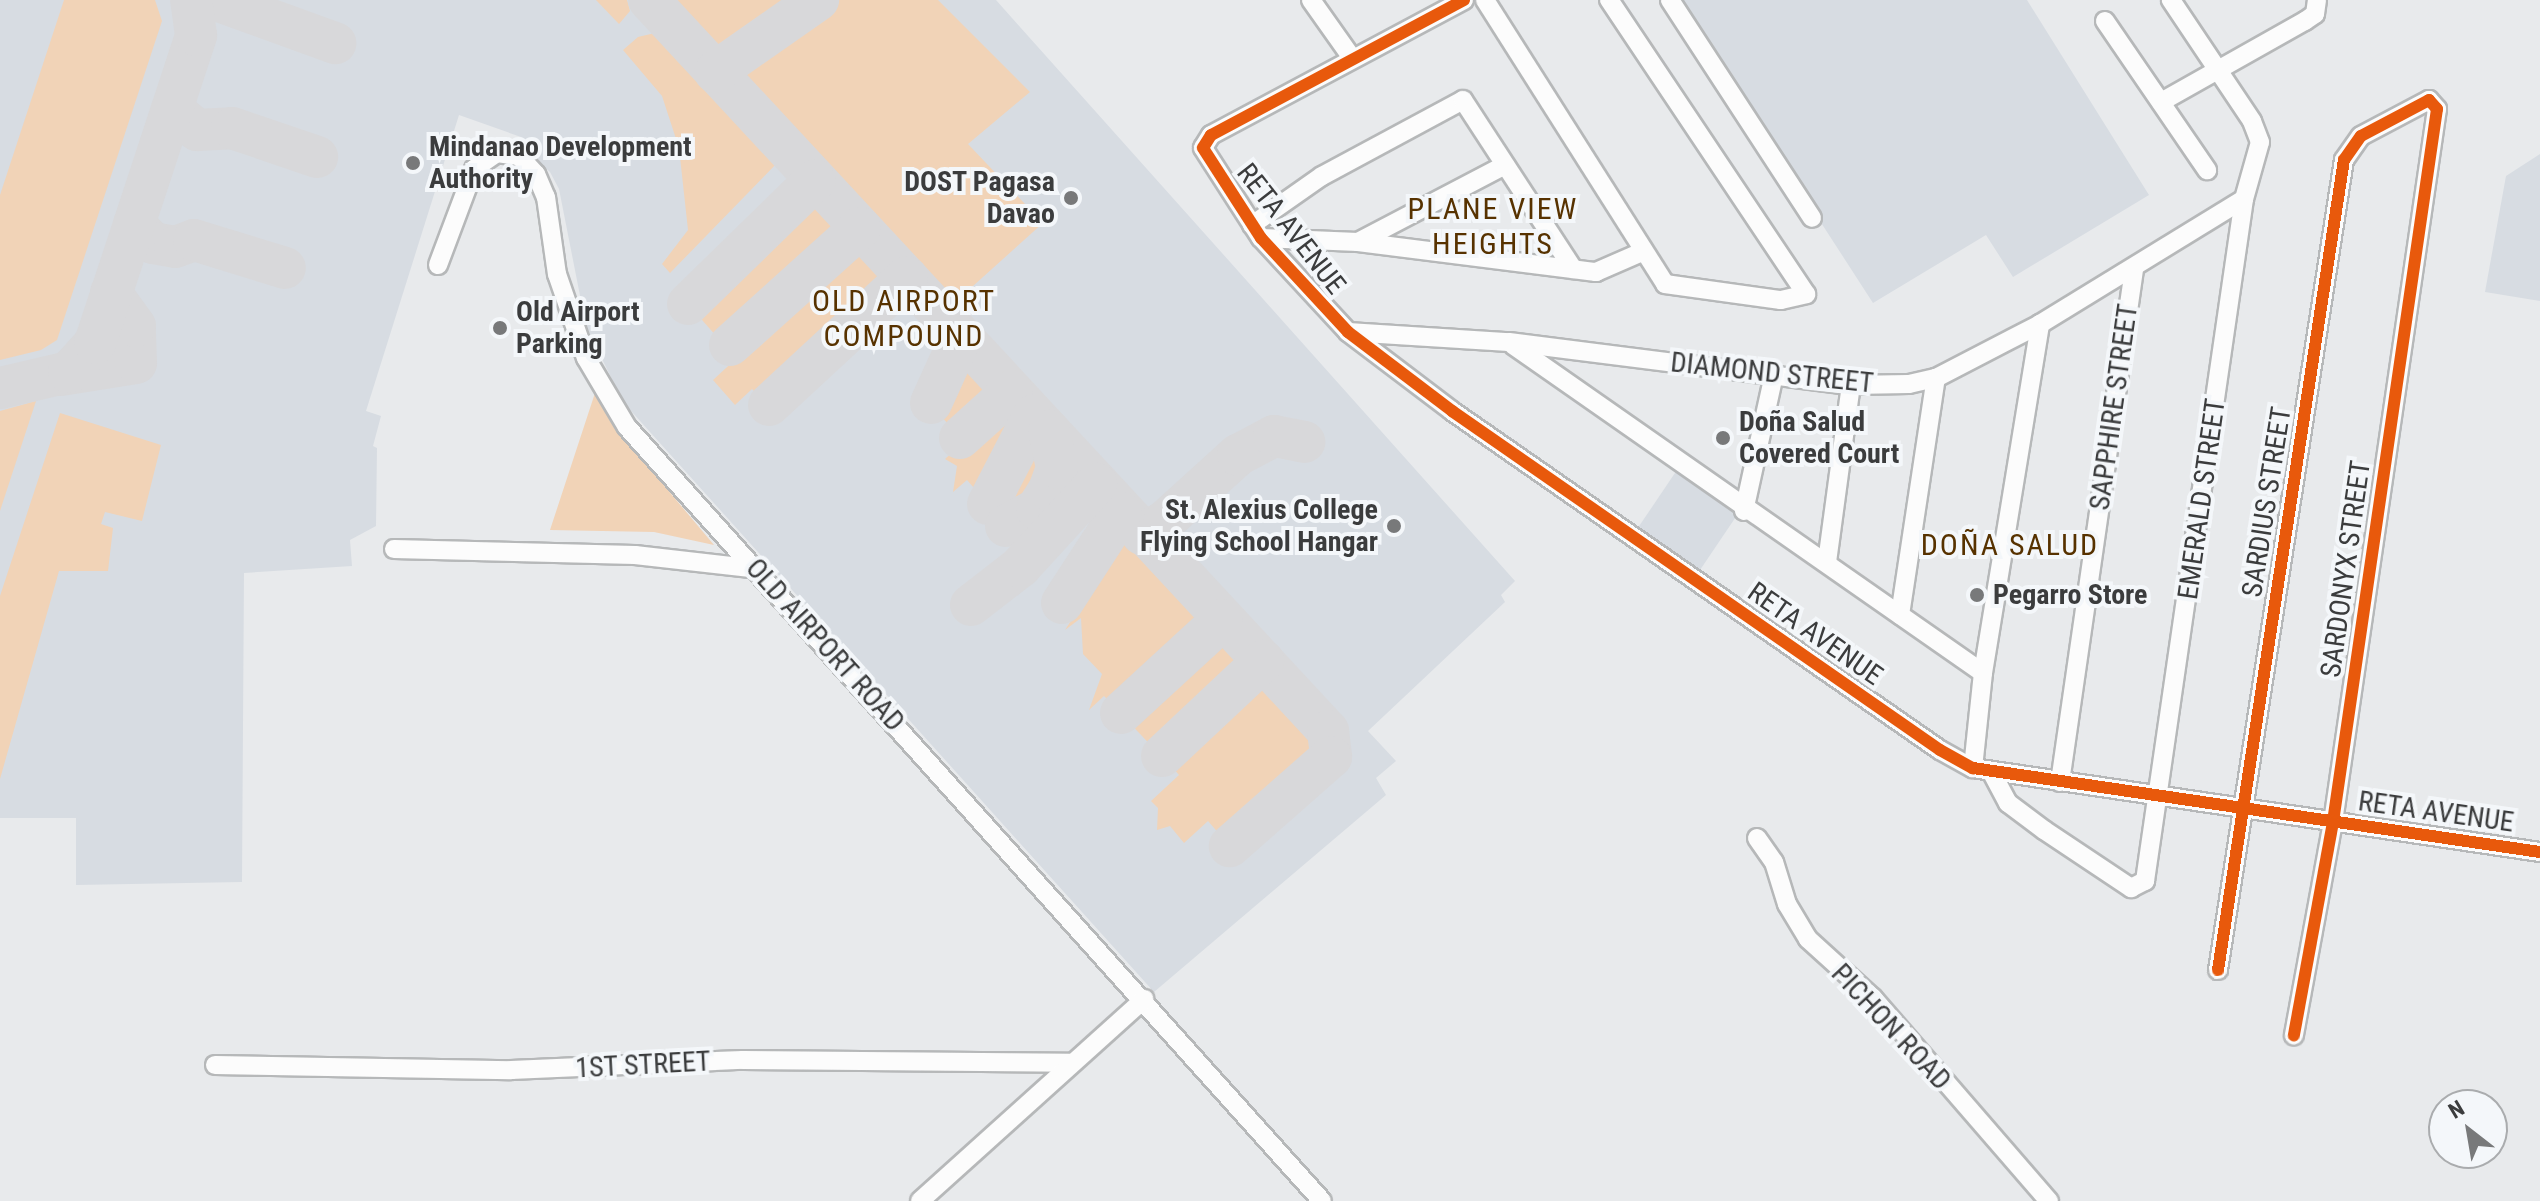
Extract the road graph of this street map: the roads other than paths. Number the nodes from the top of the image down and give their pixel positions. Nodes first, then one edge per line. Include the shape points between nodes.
1 (1311, 0) edge
2 (1464, 0) edge
3 (1485, 0) edge
4 (1609, 0) edge
5 (1670, 0) edge
6 (2171, 0) edge
7 (2317, 0) edge
8 (2105, 21) dead end
9 (1352, 58) junction
10 (2216, 73) junction
11 (2161, 102) junction
12 (2437, 109) joint
13 (1505, 165) junction
14 (2207, 170) dead end
15 (2244, 199) junction
16 (1812, 218) dead end
17 (1256, 231) junction
18 (1358, 242) junction
19 (1644, 251) junction
20 (438, 265) dead end
21 (1573, 269) junction
22 (2134, 270) junction
23 (2040, 324) junction
24 (1348, 332) junction
25 (1509, 342) junction
26 (1774, 375) junction
27 (1936, 378) junction
28 (1851, 385) junction
29 (1744, 511) junction
30 (394, 549) dead end
31 (1827, 562) junction
32 (757, 569) junction
33 (1900, 615) junction
34 (1983, 673) junction
35 (1973, 768) junction
36 (1992, 773) junction
37 (2060, 782) junction
38 (2160, 799) junction
39 (2244, 810) junction
40 (2333, 822) junction
41 (1757, 838) dead end
42 (2540, 852) edge
43 (2218, 970) dead end
44 (1144, 999) junction
45 (2294, 1035) dead end
46 (1070, 1063) junction
47 (215, 1065) dead end
48 (920, 1201) edge
49 (1322, 1201) edge
50 (2049, 1201) edge

1 - 9 street
2 - 9 street
3 - 19 street
4 - 19 street via 1806,294 1781,300 1673,288
5 - 16 street
6 - 10 street, EMERALD STREET
7 - 10 street via 2315,14
8 - 11 street
9 - 17 street, RETA AVENUE via 1211,135 1203,148
10 - 11 street
10 - 15 street, EMERALD STREET via 2252,121 2260,142
11 - 14 street
12 - 39 street, SARDIUS STREET via 2433,101 2425,101 2361,136 2344,160
12 - 40 street, SARDONYX STREET
13 - 17 street via 1463,100 1322,176
13 - 18 street
13 - 21 street
15 - 22 street, DIAMOND STREET
15 - 38 street, EMERALD STREET
17 - 18 street
17 - 24 street, RETA AVENUE
18 - 21 street
19 - 21 street via 1606,271
20 - 32 street, OLD AIRPORT ROAD via 474,169 497,153 519,156 536,174 546,197 557,274 598,383 635,436
22 - 23 street, DIAMOND STREET
22 - 37 street, SAPPHIRE STREET
23 - 27 street, DIAMOND STREET
23 - 34 street
24 - 25 street, DIAMOND STREET
24 - 35 street, RETA AVENUE via 1452,411
25 - 26 street, DIAMOND STREET
25 - 29 street
26 - 28 street, DIAMOND STREET
26 - 29 street
27 - 28 street, DIAMOND STREET
27 - 33 street
28 - 31 street
29 - 31 street
30 - 32 street via 635,555
31 - 33 street
32 - 44 street, OLD AIRPORT ROAD
33 - 34 street
34 - 35 street
35 - 36 street, RETA AVENUE
36 - 37 street, RETA AVENUE
36 - 38 street, EMERALD STREET via 2008,803 2136,889 2146,878
37 - 38 street, RETA AVENUE
38 - 39 street, RETA AVENUE
39 - 40 street, RETA AVENUE
39 - 43 street, SARDIUS STREET
40 - 42 street, RETA AVENUE
40 - 45 street, SARDONYX STREET
41 - 50 street, PICHON ROAD via 1774,862 1787,904 1808,939 1873,998
44 - 46 street
44 - 49 street, OLD AIRPORT ROAD
46 - 47 street, 1ST STREET via 743,1060 511,1070
46 - 48 street

